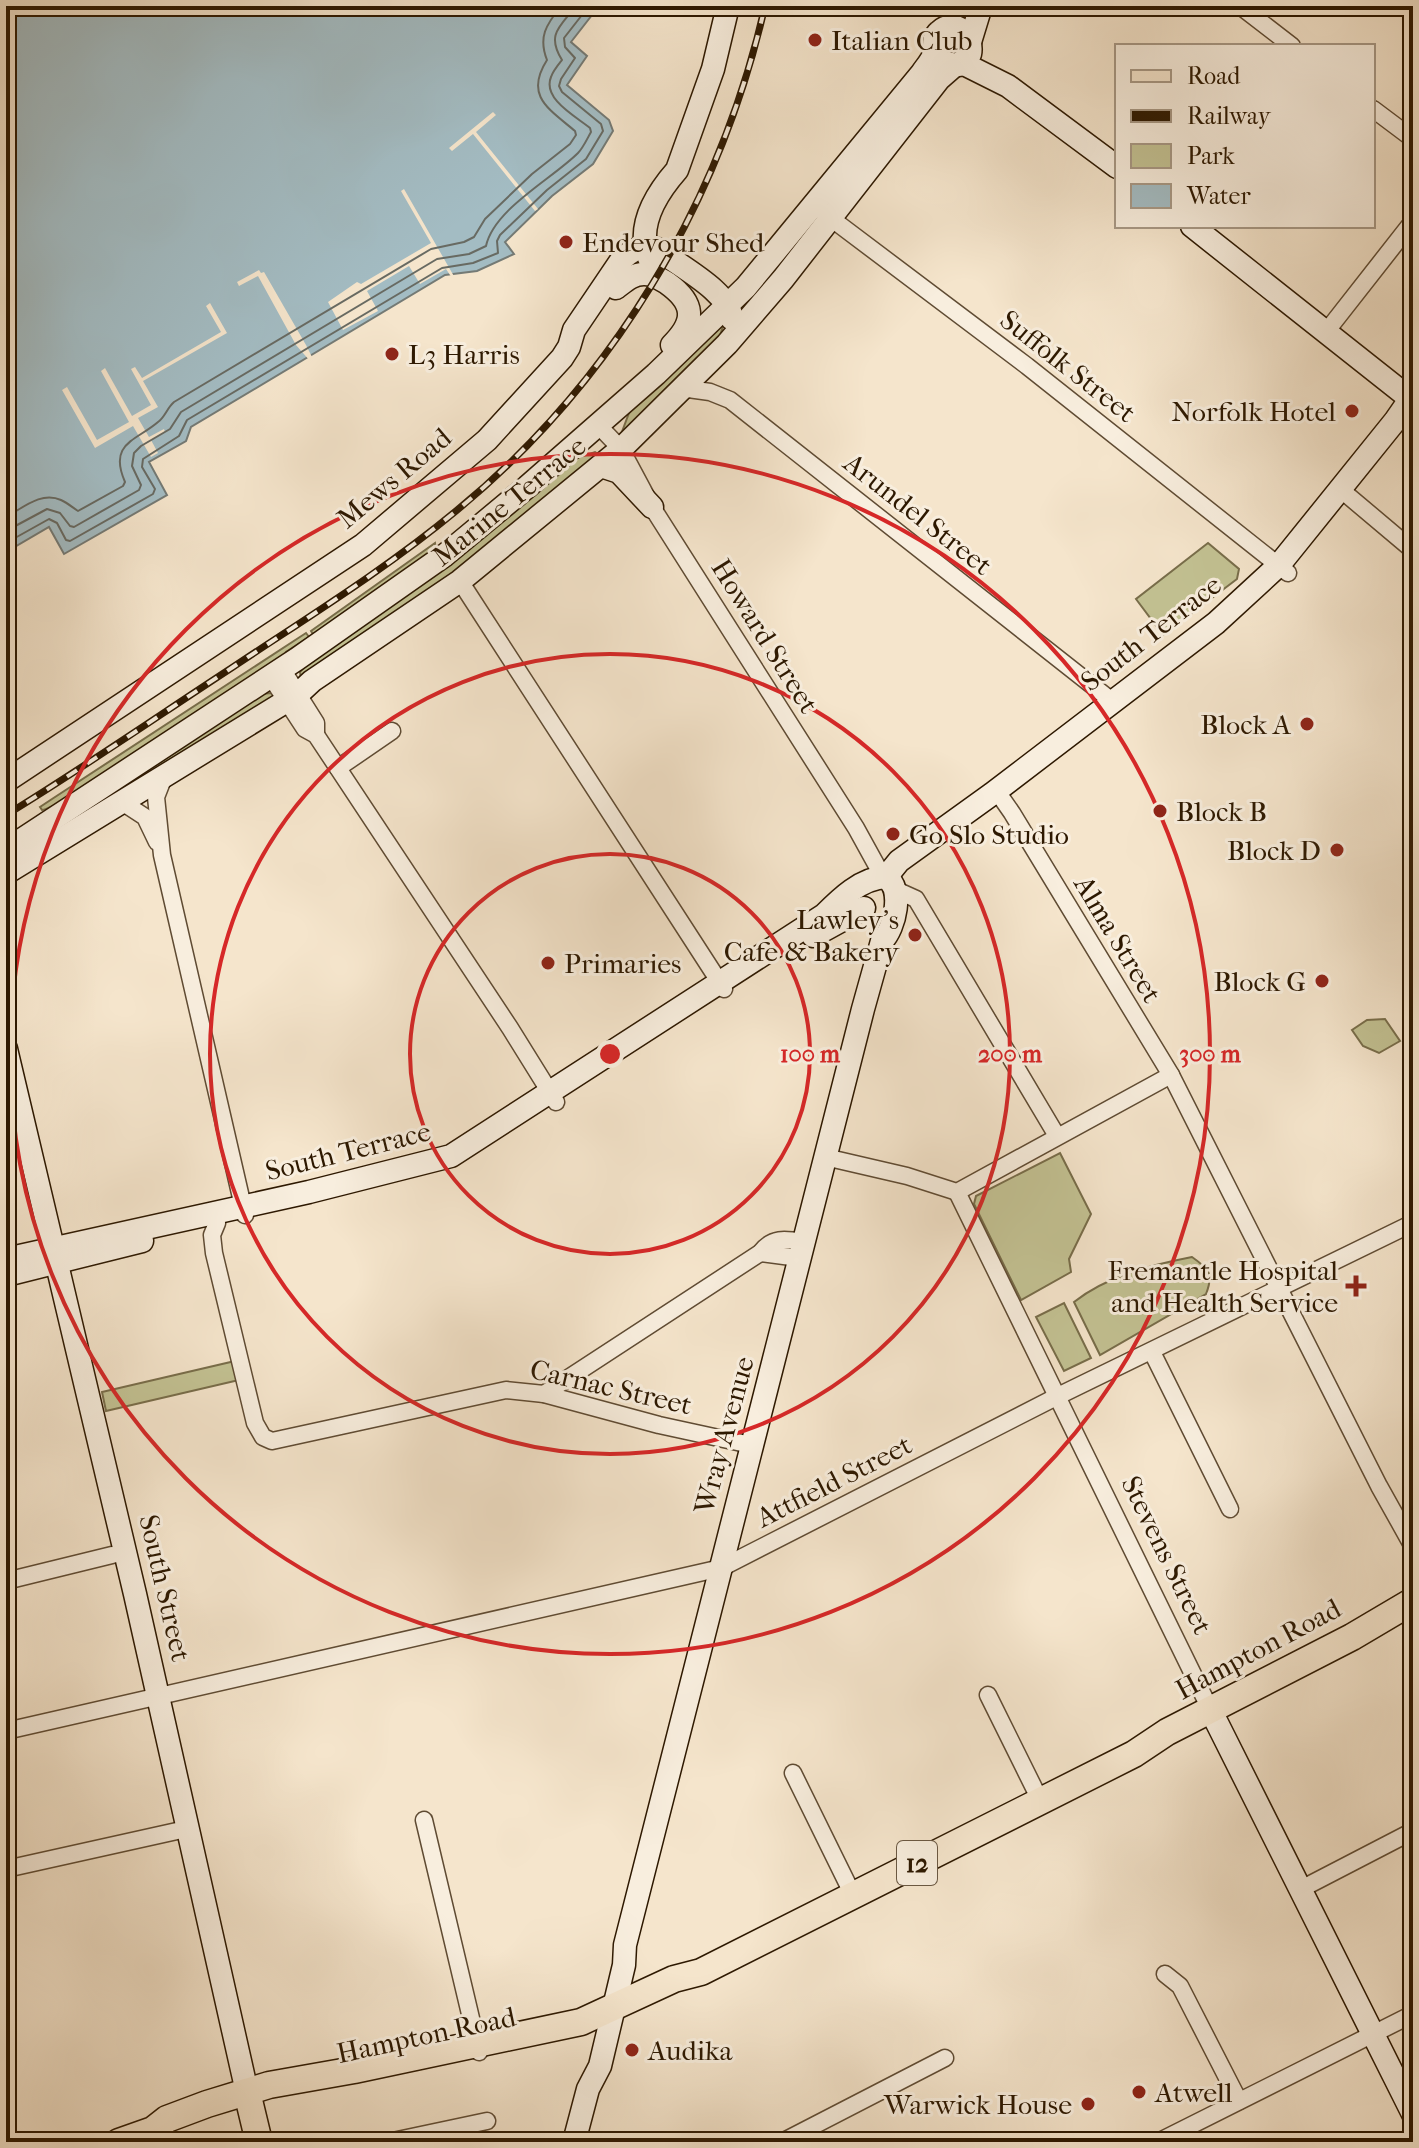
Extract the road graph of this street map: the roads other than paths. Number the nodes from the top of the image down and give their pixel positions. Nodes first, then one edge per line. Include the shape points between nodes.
1 (728, 6) edge
2 (970, 6) edge
3 (981, 6) edge
4 (1240, 6) edge
5 (1289, 44) edge
6 (963, 48) junction
7 (934, 54) junction
8 (1375, 110) edge
9 (1413, 139) edge
10 (1115, 166) edge
11 (822, 212) junction
12 (1413, 221) edge
13 (1195, 228) edge
14 (650, 244) junction
15 (783, 279) junction
16 (670, 286) junction
17 (616, 288) junction
18 (722, 304) junction
19 (1326, 332) junction
20 (727, 344) junction
21 (569, 347) junction
22 (656, 374) junction
23 (681, 388) junction
24 (1412, 403) edge
25 (598, 425) junction
26 (621, 449) junction
27 (601, 466) junction
28 (1344, 492) junction
29 (652, 507) junction
30 (1409, 547) dead end
31 (1283, 569) junction
32 (460, 581) junction
33 (276, 673) junction
34 (292, 698) junction
35 (1112, 701) junction
36 (392, 731) dead end
37 (338, 768) junction
38 (165, 774) junction
39 (6, 781) edge
40 (999, 795) junction
41 (122, 802) junction
42 (6, 850) edge
43 (162, 855) junction
44 (6, 873) edge
45 (887, 885) junction
46 (869, 911) junction
47 (882, 941) junction
48 (723, 987) junction
49 (6, 1049) edge
50 (9, 1073) edge
51 (1171, 1075) junction
52 (553, 1098) junction
53 (6, 1104) edge
54 (1057, 1136) junction
55 (825, 1157) junction
56 (957, 1192) junction
57 (244, 1212) junction
58 (217, 1223) junction
59 (1413, 1223) edge
60 (801, 1250) junction
61 (46, 1257) junction
62 (6, 1259) edge
63 (6, 1275) edge
64 (1281, 1288) junction
65 (1152, 1352) junction
66 (544, 1394) junction
67 (1056, 1397) junction
68 (751, 1445) junction
69 (1230, 1509) dead end
70 (1413, 1545) edge
71 (1413, 1552) edge
72 (112, 1555) junction
73 (721, 1568) junction
74 (6, 1581) edge
75 (1413, 1601) edge
76 (1413, 1615) edge
77 (988, 1695) dead end
78 (150, 1698) junction
79 (1213, 1716) junction
80 (6, 1731) edge
81 (793, 1773) dead end
82 (1040, 1800) junction
83 (424, 1820) dead end
84 (180, 1830) junction
85 (1413, 1831) edge
86 (6, 1869) edge
87 (1301, 1889) junction
88 (853, 1895) junction
89 (624, 1955) junction
90 (701, 1972) junction
91 (1165, 1974) dead end
92 (666, 1983) junction
93 (1413, 2014) edge
94 (603, 2021) junction
95 (1373, 2034) junction
96 (478, 2048) junction
97 (945, 2058) dead end
98 (1239, 2101) junction
99 (241, 2102) junction
100 (1413, 2114) edge
101 (487, 2121) dead end
102 (119, 2142) edge
103 (242, 2142) edge
104 (259, 2142) edge
105 (388, 2142) edge
106 (574, 2142) edge
107 (782, 2142) edge
108 (1158, 2142) edge

1 - 14 street, Mews Road via 713,69 677,170 649,214
2 - 6 street, Marine Terrace
3 - 6 street, Marine Terrace
4 - 5 street
6 - 7 street via 943,63
6 - 7 street, Marine Terrace via 943,29 934,39
6 - 10 street via 976,48 1008,86
6 - 11 street, Marine Terrace
7 - 11 street, Marine Terrace
8 - 9 street
11 - 15 street, Marine Terrace
11 - 18 street, Marine Terrace
11 - 31 street, Suffolk Street
12 - 19 street
13 - 19 street
14 - 17 street
14 - 18 street
14 - 21 street, Mews Road via 622,259 574,330
15 - 18 street via 744,311
15 - 20 street, Marine Terrace
16 - 17 street via 642,274
16 - 18 street via 708,307
16 - 22 street via 686,301 690,318
17 - 21 street
18 - 20 street
18 - 22 street, Marine Terrace
19 - 24 street
20 - 23 street, Marine Terrace
21 - 39 street, Mews Road via 487,440 363,545
22 - 25 street, Marine Terrace
23 - 26 street, Marine Terrace
23 - 35 street, Arundel Street via 730,400
24 - 28 street, South Terrace
25 - 26 street, Howard Street
25 - 33 street, Marine Terrace via 445,555
26 - 27 street, Marine Terrace
26 - 29 street, Howard Street
27 - 29 street via 619,472
27 - 32 street, Marine Terrace
28 - 30 street
28 - 31 street, South Terrace
29 - 45 street, Howard Street
31 - 35 street, South Terrace
31 - 40 street, South Terrace via 1224,631
32 - 34 street, Marine Terrace
32 - 48 street
33 - 34 street
33 - 42 street, Marine Terrace
34 - 37 street via 316,723 316,735
34 - 38 street, Marine Terrace
35 - 40 street, South Terrace
36 - 37 street
37 - 52 street
38 - 41 street, Marine Terrace
38 - 43 street via 156,797
40 - 45 street, South Terrace via 897,862
40 - 51 street, Alma Street
41 - 43 street via 145,817
41 - 44 street, Marine Terrace
43 - 57 street
45 - 46 street, South Terrace via 889,908
45 - 46 street via 862,894
45 - 47 street, Wray Avenue via 892,922
45 - 48 street, South Terrace via 844,895
45 - 54 street via 916,899
46 - 47 street
46 - 48 street, South Terrace
47 - 55 street, Wray Avenue
48 - 52 street, South Terrace
49 - 50 street, South Street
50 - 61 street, South Street
51 - 54 street
51 - 64 street, Alma Street
52 - 57 street, South Terrace via 451,1156
53 - 61 street, South Street
54 - 56 street
55 - 56 street
55 - 60 street, Wray Avenue
56 - 67 street, Stevens Street
57 - 58 street, South Terrace
57 - 61 street, South Terrace
58 - 61 street, South Terrace
58 - 66 street, Carnac Street via 214,1253 255,1423 263,1437 272,1441 506,1390
59 - 64 street, Attfield Street
60 - 66 street via 785,1239 765,1245
60 - 68 street, Wray Avenue
61 - 62 street, South Terrace
61 - 63 street, South Terrace
61 - 72 street, South Street
61 - 78 street, South Street
64 - 65 street, Attfield Street
64 - 70 street, Alma Street
65 - 67 street, Attfield Street
65 - 69 street
66 - 68 street, Carnac Street
67 - 73 street, Attfield Street
67 - 79 street, Stevens Street
68 - 73 street, Wray Avenue
70 - 71 street, Alma Street
72 - 74 street
72 - 78 street, South Street
73 - 78 street, Attfield Street
73 - 89 street, Wray Avenue
75 - 79 main road, Hampton Road / 12
76 - 79 main road, Hampton Road / 12
77 - 82 street
78 - 80 street, Attfield Street
78 - 84 street, South Street
79 - 82 main road, Hampton Road / 12 via 1177,1739
79 - 87 street, Stevens Street
81 - 88 street
82 - 88 main road, Hampton Road / 12
83 - 96 street
84 - 86 street
84 - 99 street, South Street
85 - 87 street
87 - 95 street, Stevens Street
88 - 90 main road, Hampton Road / 12
89 - 92 street via 654,1982
89 - 94 street, Wray Avenue via 611,1963
90 - 92 main road, Hampton Road / 12
90 - 94 main road, Hampton Road / 12 via 680,1991
91 - 98 street via 1180,1986
92 - 94 main road, Hampton Road / 12
93 - 95 street
94 - 96 main road, Hampton Road / 12
94 - 106 street, Wray Avenue via 600,2066
95 - 98 street
95 - 100 street, Stevens Street
96 - 99 main road, Hampton Road / 12
97 - 107 street
98 - 108 street
99 - 102 main road, Hampton Road / 12 via 172,2132 153,2130
99 - 103 main road, South Street
99 - 104 main road, South Street
101 - 105 street

